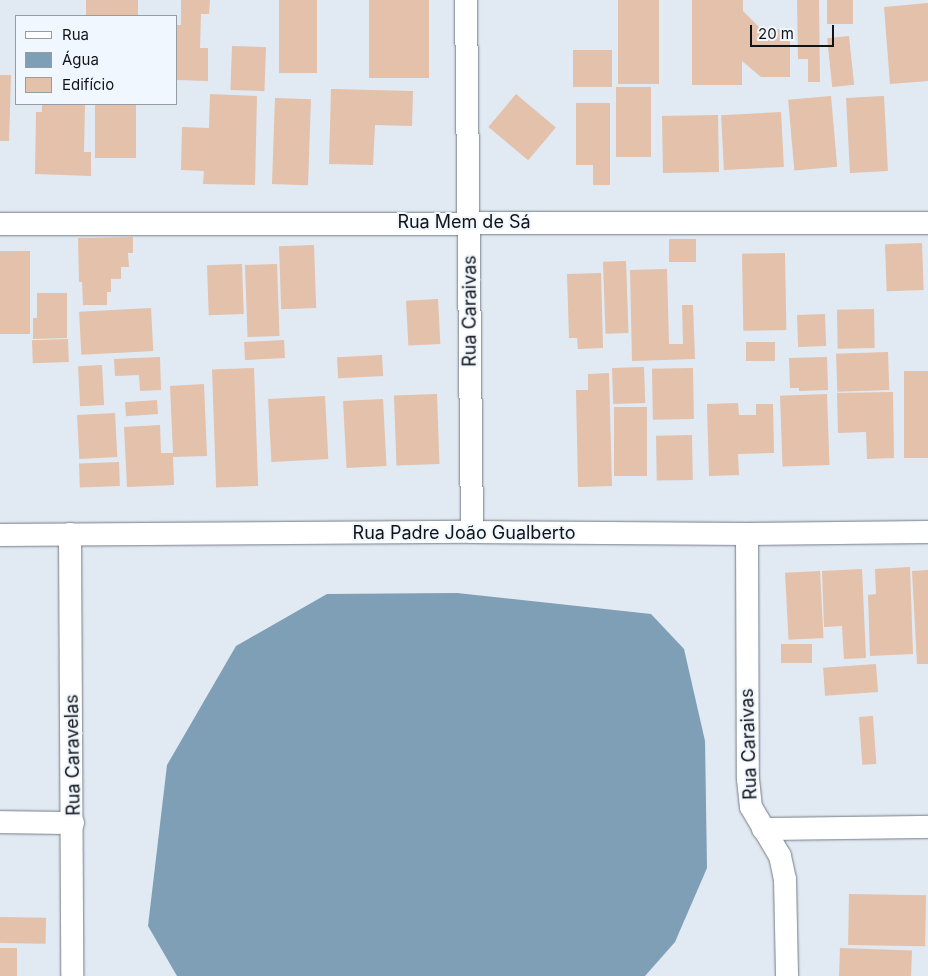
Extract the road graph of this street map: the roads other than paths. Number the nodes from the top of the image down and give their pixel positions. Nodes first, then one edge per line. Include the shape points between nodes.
1 (466, 0) edge
2 (470, 222) junction
3 (928, 223) edge
4 (0, 224) edge
5 (472, 532) junction
6 (928, 532) edge
7 (70, 534) junction
8 (747, 534) junction
9 (0, 535) edge
10 (0, 822) edge
11 (73, 823) junction
12 (928, 827) edge
13 (763, 829) junction
14 (72, 976) edge
15 (786, 976) edge

1 - 2 street, Rua Caraivas
2 - 3 street, Rua Mem de Sá
2 - 4 street, Rua Mem de Sá
2 - 5 street, Rua Caraivas
5 - 7 street, Rua Padre João Gualberto
5 - 8 street, Rua Padre João Gualberto
6 - 8 street, Rua Padre João Gualberto
7 - 9 street, Rua Padre João Gualberto
7 - 11 street, Rua Caravelas
8 - 13 street, Rua Caraivas via 748,779 751,807
10 - 11 street
11 - 14 street, Rua Caravelas
12 - 13 street
13 - 15 street, Rua Caraivas via 780,856 785,879

